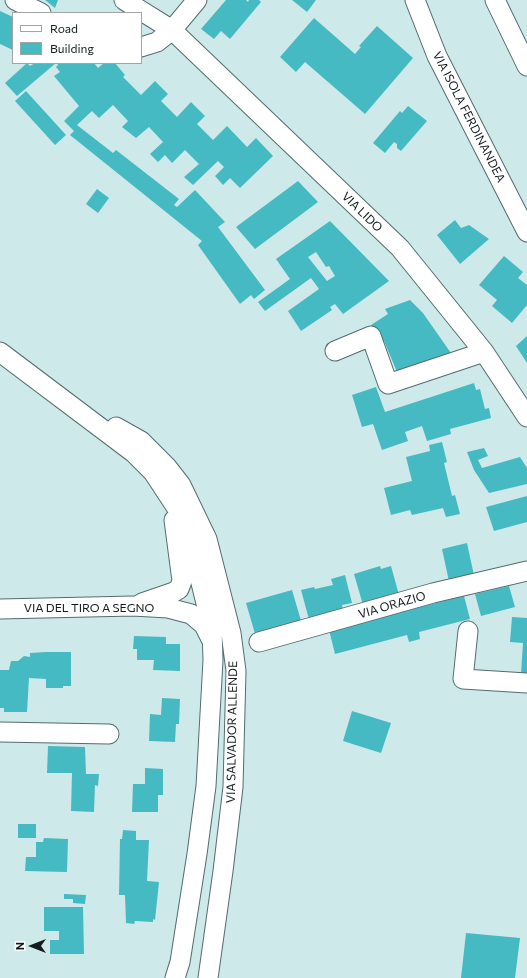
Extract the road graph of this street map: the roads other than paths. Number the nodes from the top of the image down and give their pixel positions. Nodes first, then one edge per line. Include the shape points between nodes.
1 (15, 0) edge
2 (124, 0) edge
3 (197, 0) edge
4 (415, 0) edge
5 (495, 0) edge
6 (39, 12) edge
7 (136, 12) edge
8 (145, 21) edge
9 (172, 30) junction
10 (142, 47) edge
11 (527, 66) edge
12 (527, 232) edge
13 (335, 351) dead end
14 (0, 352) edge
15 (484, 352) junction
16 (54, 392) junction
17 (527, 417) edge
18 (170, 497) junction
19 (527, 571) edge
20 (133, 606) junction
21 (0, 609) edge
22 (468, 632) dead end
23 (212, 641) junction
24 (259, 642) dead end
25 (527, 683) edge
26 (0, 732) edge
27 (108, 734) dead end
28 (175, 978) edge
29 (208, 978) edge

1 - 6 street
2 - 7 street, VIA LIDO
3 - 9 street
4 - 12 street, VIA ISOLA FERDINANDEA via 437,56
5 - 11 street
8 - 9 street, VIA LIDO
9 - 10 street via 157,42
9 - 15 street, VIA LIDO via 400,248
13 - 15 street via 371,336 388,384
14 - 16 street, VIA SALVADOR ALLENDE
15 - 17 street, VIA LIDO
16 - 18 street, VIA SALVADOR ALLENDE via 134,453 153,472
16 - 29 street, VIA SALVADOR ALLENDE via 141,441 181,485 207,539 231,633 236,671 232,794 224,871
18 - 20 street via 182,581 179,589 174,592
18 - 23 street, VIA SALVADOR ALLENDE via 180,513 191,542 212,628
19 - 24 street, VIA ORAZIO via 433,593
20 - 21 street, VIA DEL TIRO A SEGNO
20 - 23 street, VIA DEL TIRO A SEGNO via 168,608 191,614 204,625
22 - 25 street via 463,679
23 - 28 street, VIA SALVADOR ALLENDE via 206,786 186,923
26 - 27 street

